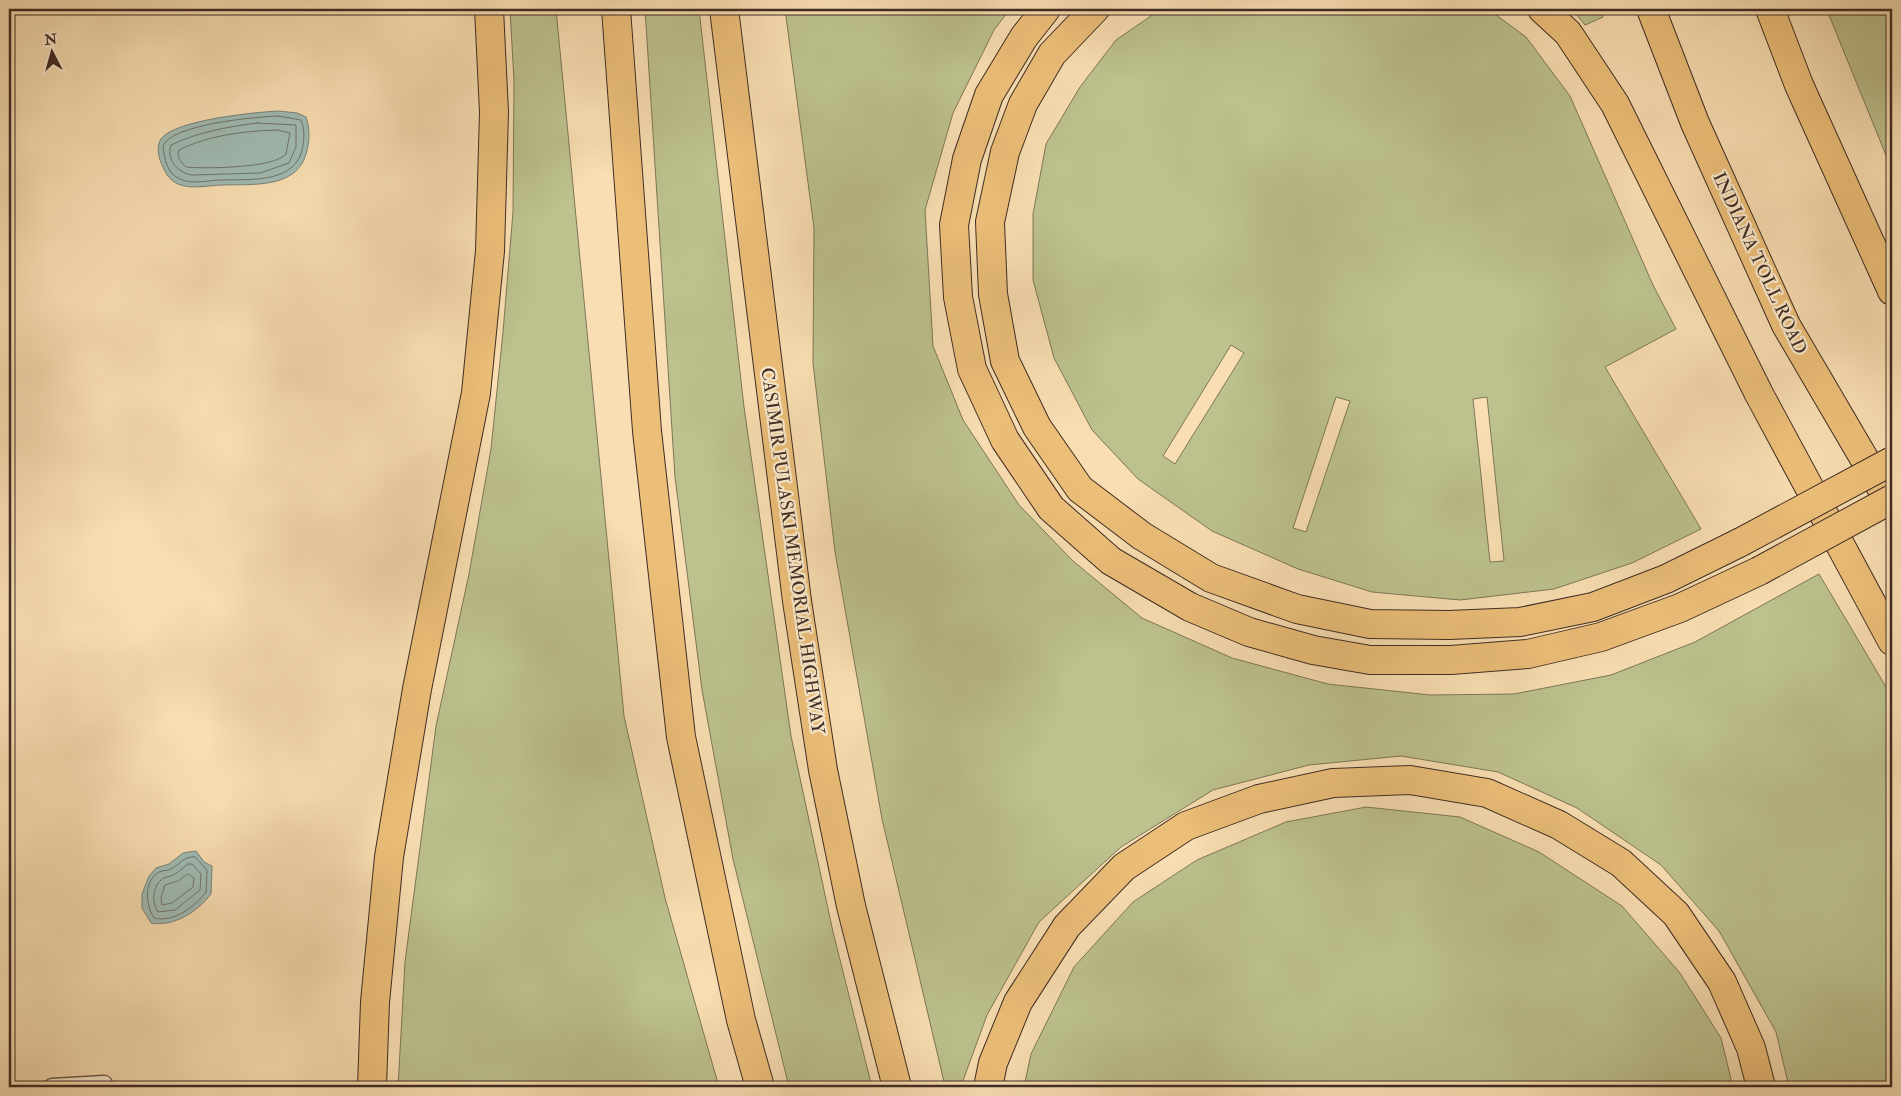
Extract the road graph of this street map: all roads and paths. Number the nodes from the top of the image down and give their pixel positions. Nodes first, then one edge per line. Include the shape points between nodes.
1 (489, 9) edge
2 (600, 9) edge
3 (616, 9) edge
4 (724, 9) edge
5 (1046, 9) edge
6 (1094, 9) edge
7 (1542, 9) edge
8 (1652, 9) edge
9 (1770, 9) edge
10 (624, 117) junction
11 (1892, 291) edge
12 (1892, 461) edge
13 (1892, 499) edge
14 (1892, 506) edge
15 (1892, 642) edge
16 (52, 1087) edge
17 (105, 1087) edge
18 (372, 1087) edge
19 (760, 1087) edge
20 (897, 1087) edge
21 (988, 1087) edge
22 (1760, 1087) edge

1 - 18 highway via 494,112 490,251 476,393 417,689 389,857 375,1002
2 - 10 highway
3 - 10 highway
4 - 20 highway, CASIMIR PULASKI MEMORIAL HIGHWAY via 797,601 823,770 851,906
5 - 13 highway, bridge via 1024,37 990,95 967,159 954,225 958,297 972,369 1005,440 1051,508 1111,561 1190,607 1249,632 1313,650 1370,660 1451,660 1528,654 1610,634 1680,608 1759,571
6 - 12 highway, bridge via 1052,54 1023,104 1005,152 990,222 993,294 1005,361 1037,427 1080,490 1142,536 1211,578 1297,609 1370,624 1520,622 1593,607 1666,579
7 - 15 highway via 1568,33 1615,104 1759,394
8 - 14 highway, INDIANA TOLL ROAD via 1695,123 1786,325
9 - 11 highway via 1799,85
10 - 19 highway via 647,430 681,737 741,1020
16 - 17 lane via 104,1084
21 - 22 highway via 992,1063 1018,1002 1067,926 1124,867 1186,826 1259,799 1333,783 1410,780 1487,793 1559,825 1621,863 1676,914 1722,982 1751,1048

